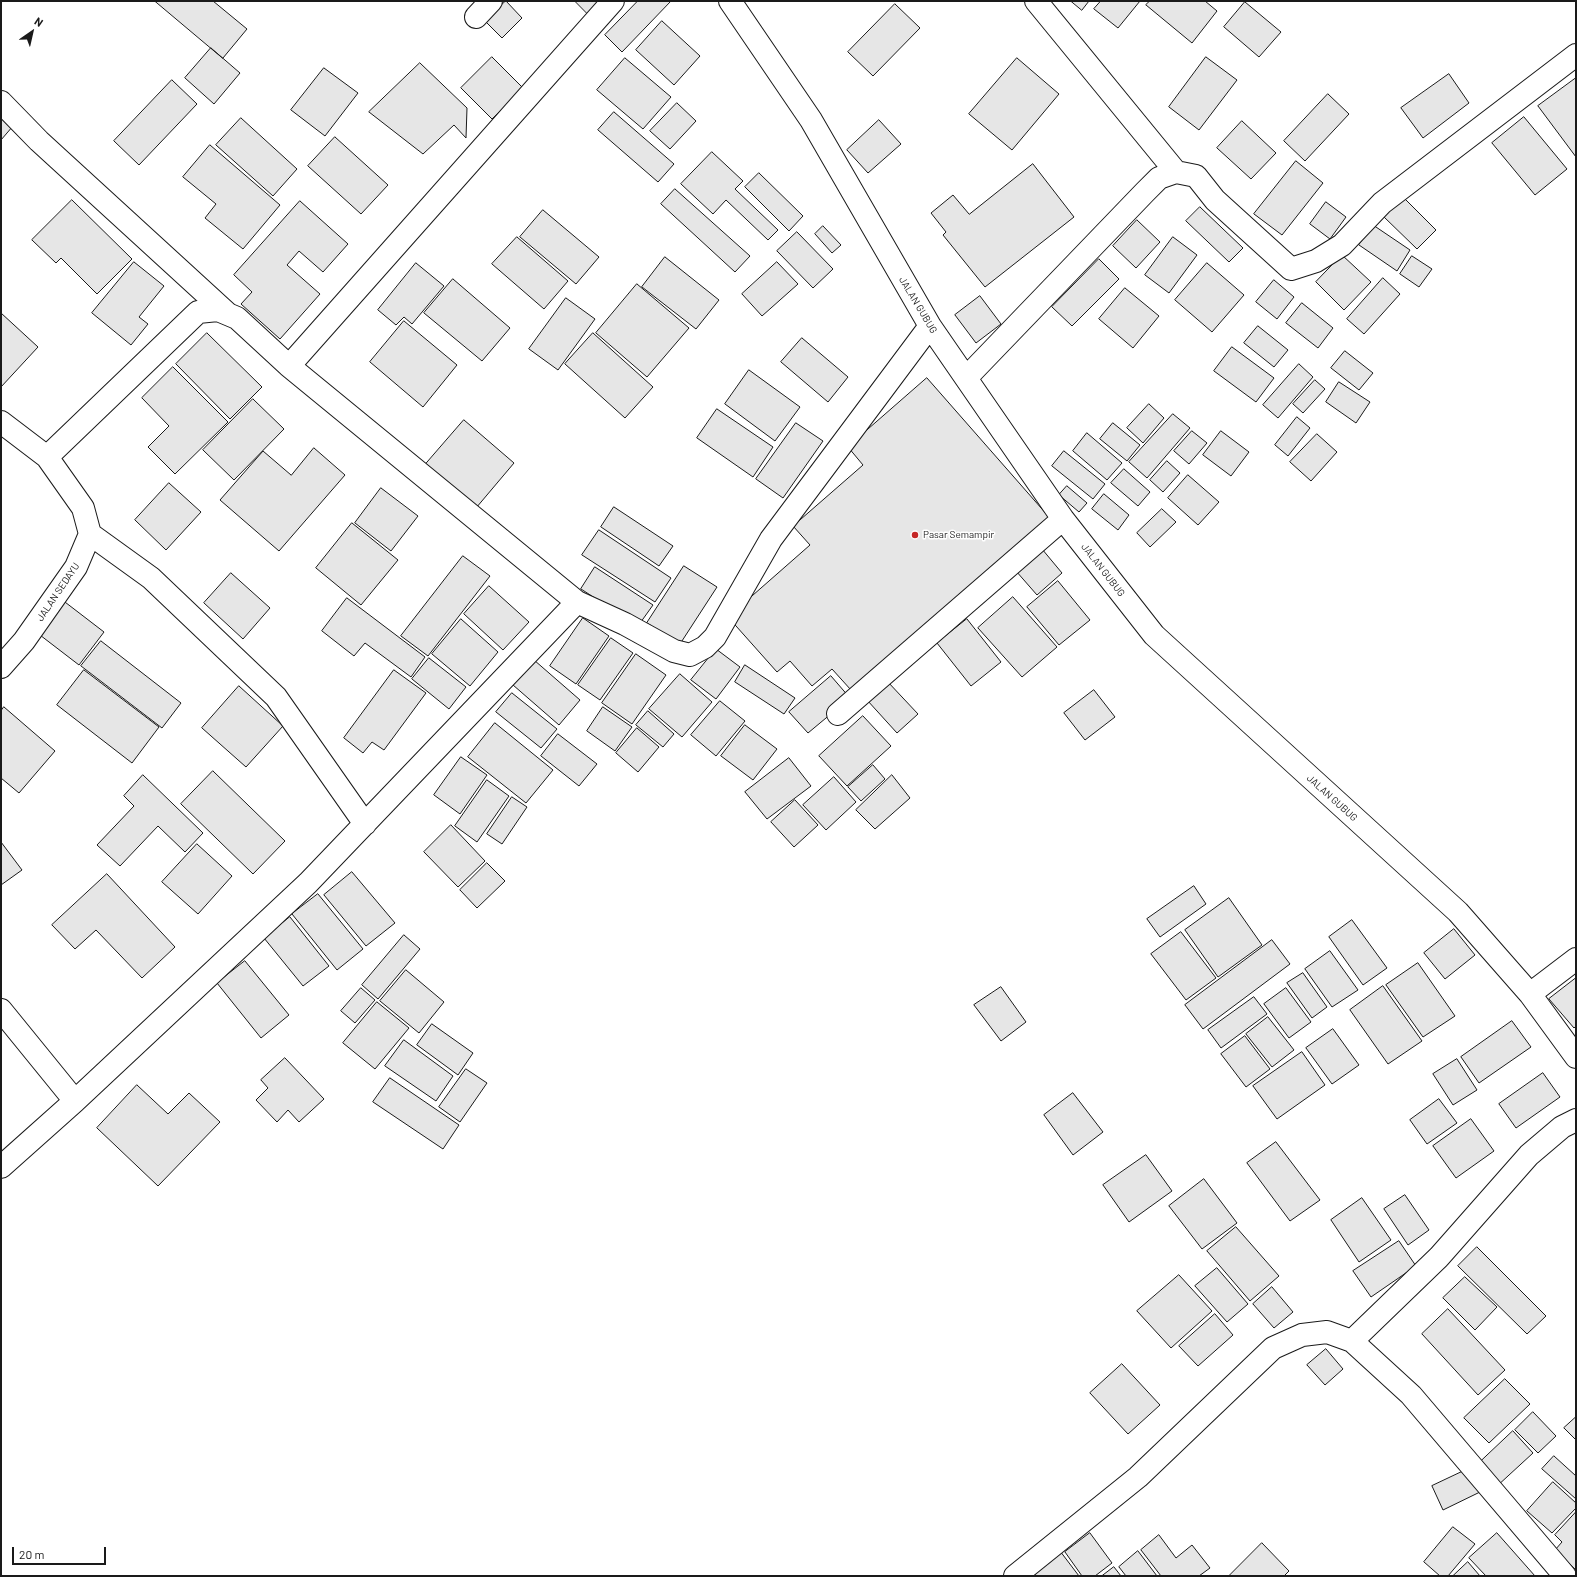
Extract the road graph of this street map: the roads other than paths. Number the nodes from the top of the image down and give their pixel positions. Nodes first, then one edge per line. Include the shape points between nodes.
1 (491, 1) edge
2 (613, 1) edge
3 (730, 1) edge
4 (1036, 1) edge
5 (476, 17) dead end
6 (1576, 55) edge
7 (1, 102) edge
8 (1176, 172) junction
9 (228, 314) junction
10 (930, 326) junction
11 (289, 366) junction
12 (966, 378) junction
13 (1, 422) edge
14 (47, 457) junction
15 (1063, 519) junction
16 (90, 534) junction
17 (577, 602) junction
18 (1, 667) edge
19 (838, 714) dead end
20 (365, 824) junction
21 (1576, 959) edge
22 (1530, 994) junction
23 (1, 1010) edge
24 (1576, 1057) edge
25 (75, 1101) junction
26 (1576, 1120) edge
27 (1, 1168) edge
28 (1352, 1340) junction
29 (1015, 1576) edge
30 (1565, 1576) edge

1 - 5 street
2 - 11 street
3 - 10 street, JALAN GUBUG via 811,120
4 - 8 street
6 - 8 street via 1382,203 1342,244 1316,261 1291,270 1215,200 1196,176
7 - 9 street via 39,141
8 - 12 street via 1159,178
9 - 11 street via 237,318
9 - 14 street via 218,310 198,312
10 - 12 street, JALAN GUBUG
10 - 17 street via 771,539 715,637 705,647 690,655 674,651
11 - 17 street
12 - 15 street, JALAN GUBUG
13 - 14 street
14 - 16 street via 83,508
15 - 19 street
15 - 22 street, JALAN GUBUG via 1154,635 1458,912
16 - 18 street, JALAN SEDAYU via 76,567 24,641
16 - 20 street via 151,578 276,697
17 - 20 street
20 - 25 street via 308,883
21 - 22 street
22 - 24 street, JALAN GUBUG
23 - 25 street
25 - 27 street
26 - 28 street via 1562,1127 1529,1155 1439,1257
28 - 29 street via 1327,1332 1302,1335 1273,1348 1138,1477
28 - 30 street via 1411,1395

